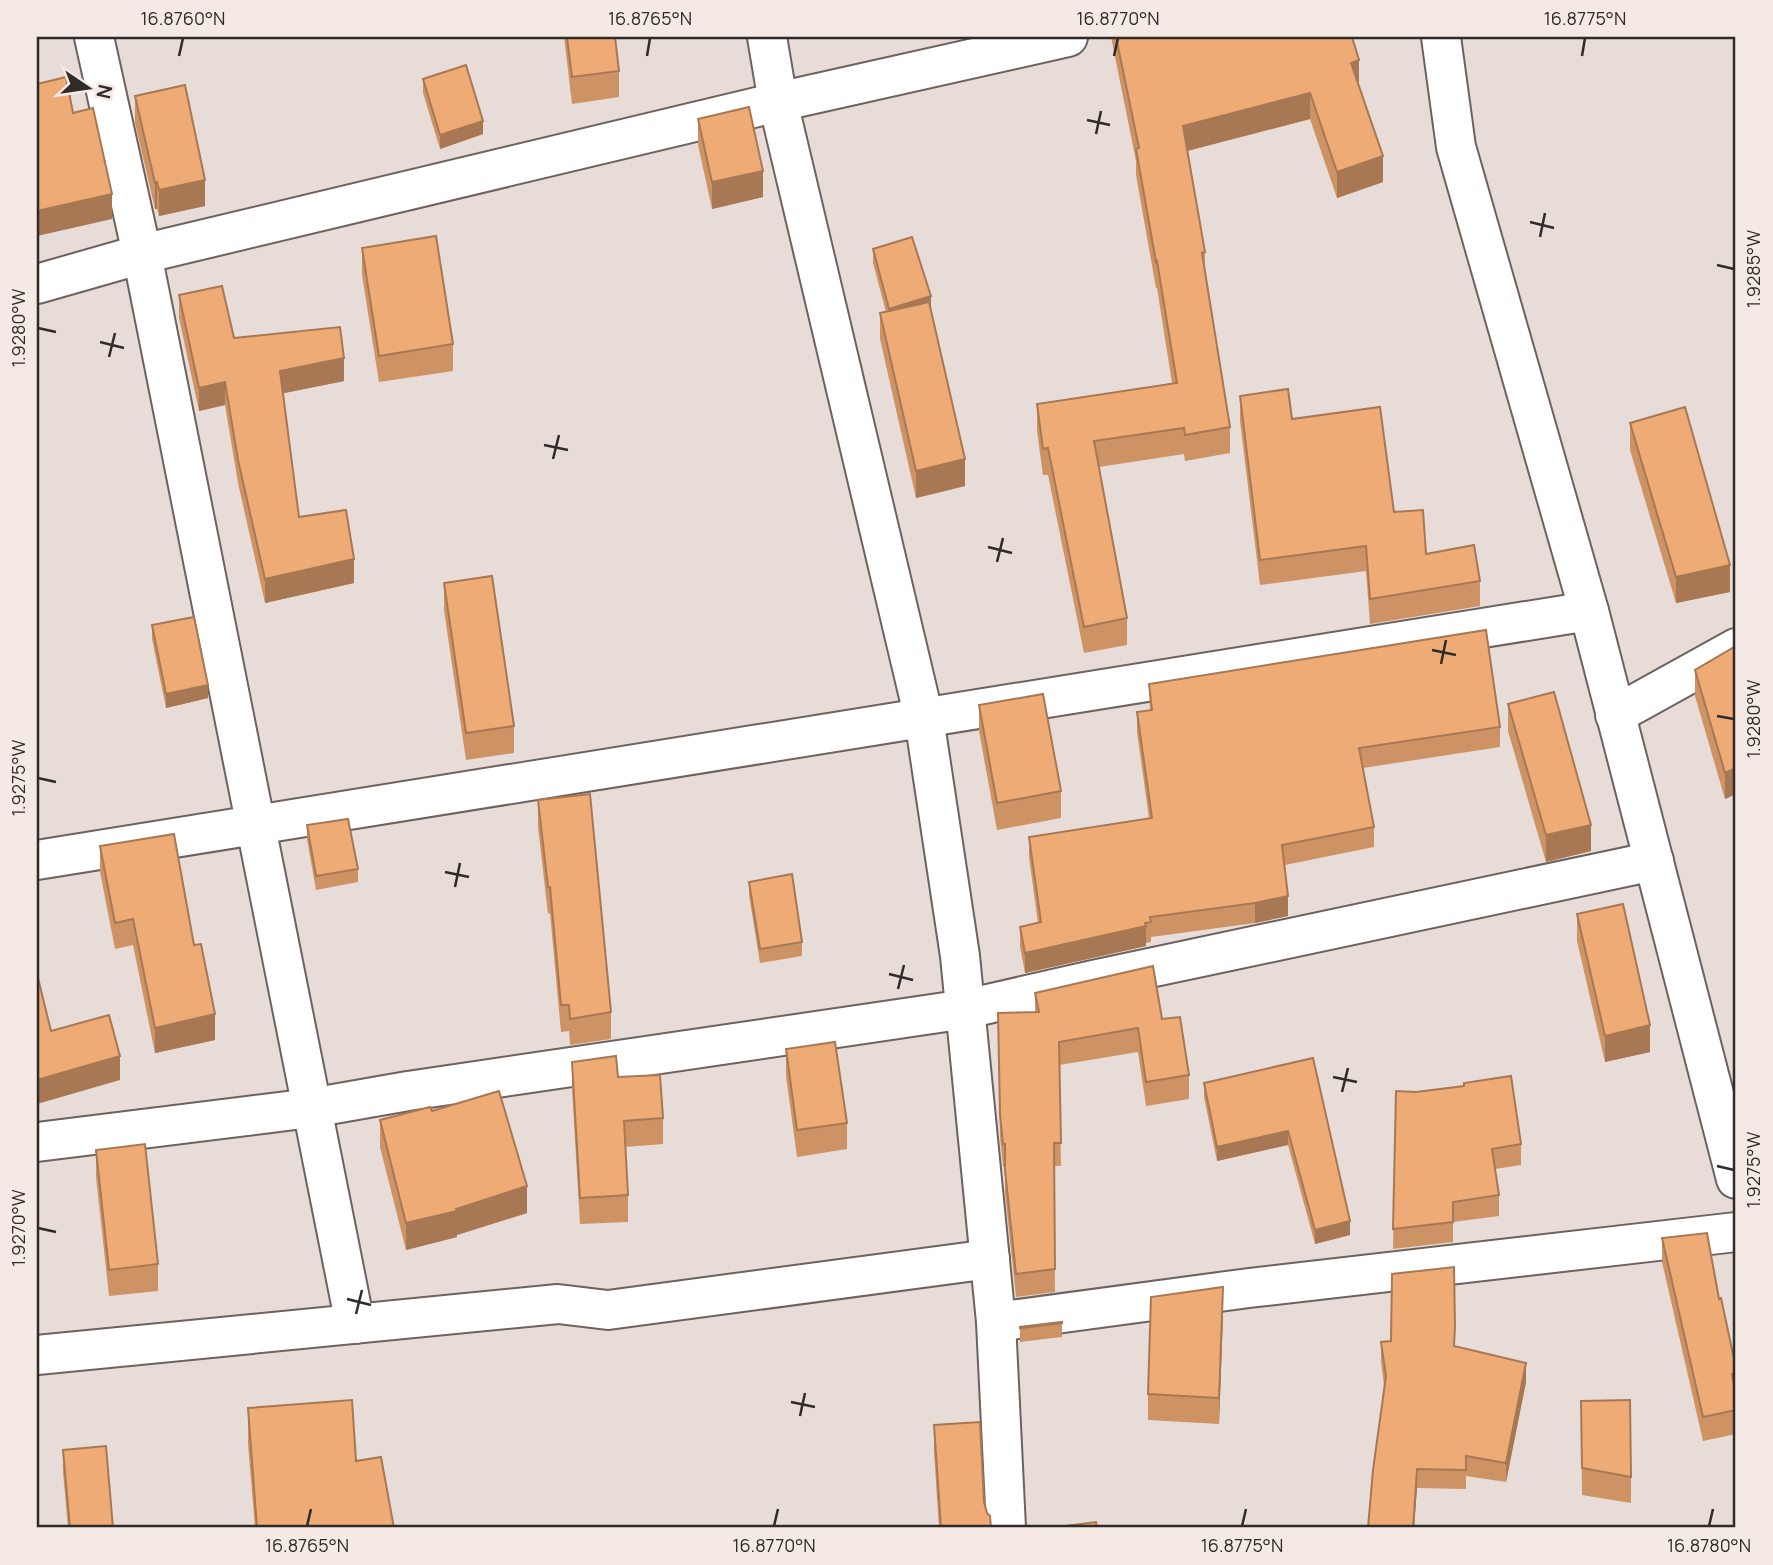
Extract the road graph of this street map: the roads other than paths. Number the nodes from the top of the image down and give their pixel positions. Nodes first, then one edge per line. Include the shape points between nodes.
1 (94, 37) edge
2 (767, 37) edge
3 (1069, 37) edge
4 (1441, 37) edge
5 (778, 103) junction
6 (142, 254) junction
7 (37, 284) edge
8 (1589, 611) junction
9 (1736, 648) edge
10 (1615, 715) junction
11 (924, 718) junction
12 (255, 825) junction
13 (37, 860) edge
14 (1654, 861) junction
15 (966, 1009) junction
16 (311, 1108) junction
17 (37, 1142) edge
18 (1736, 1179) edge
19 (1736, 1232) edge
20 (990, 1259) junction
21 (996, 1322) junction
22 (355, 1324) junction
23 (37, 1355) edge
24 (1006, 1528) edge

1 - 6 street
2 - 5 street
3 - 5 street
4 - 8 street via 1456,147
5 - 6 street
5 - 11 street
6 - 7 street
6 - 12 street
8 - 10 street
8 - 11 street
9 - 10 street
10 - 14 street
11 - 12 street
11 - 15 street
12 - 13 street
12 - 16 street
14 - 15 street
14 - 18 street
15 - 16 street
15 - 20 street
16 - 17 street
16 - 22 street
19 - 21 street
20 - 21 street
20 - 22 street via 608,1310 558,1304
21 - 24 street
22 - 23 street

